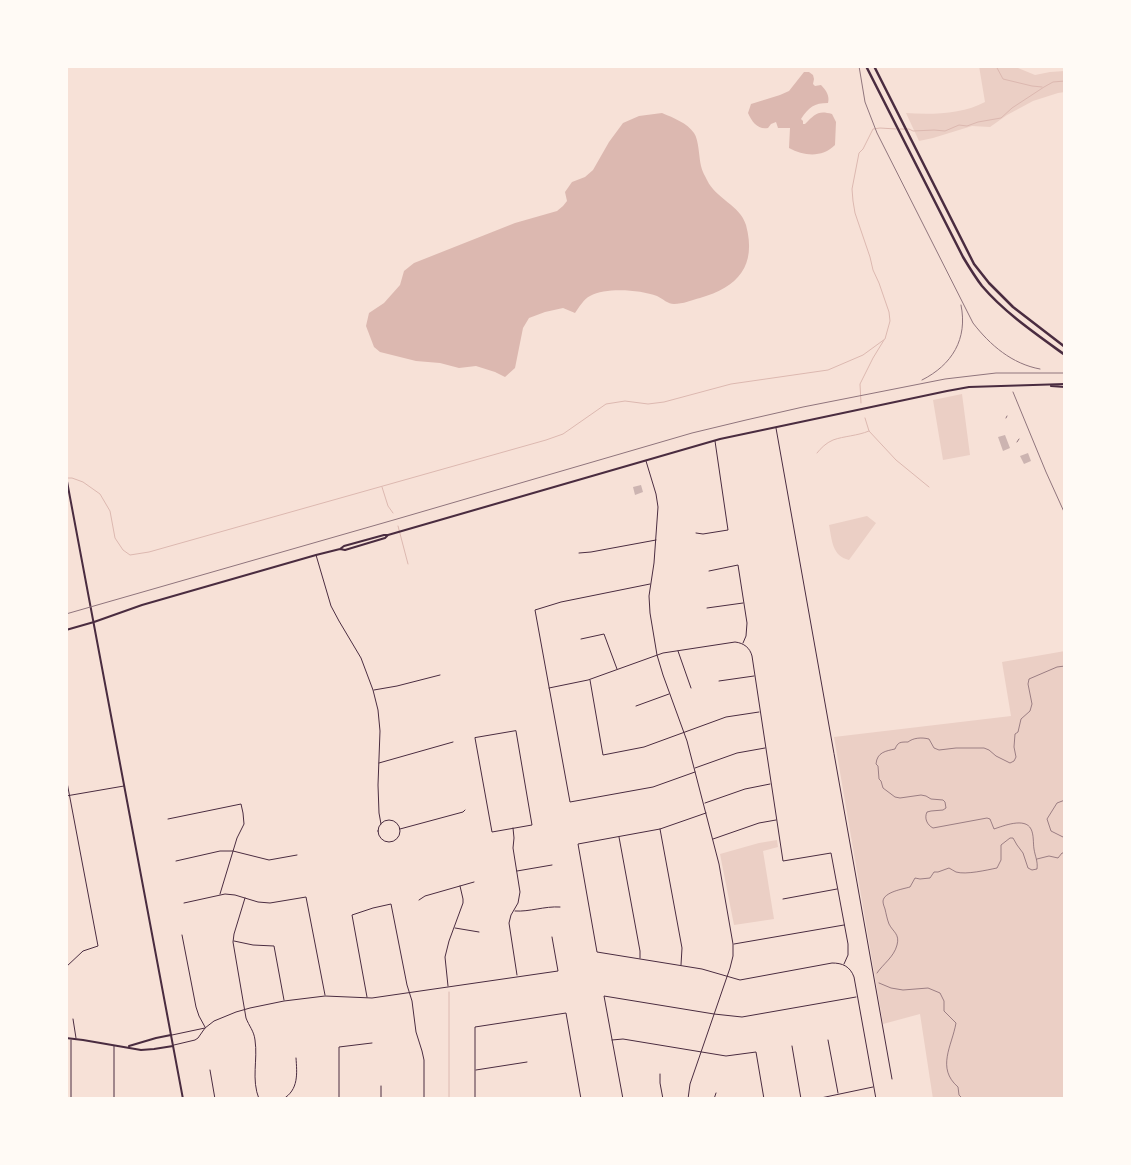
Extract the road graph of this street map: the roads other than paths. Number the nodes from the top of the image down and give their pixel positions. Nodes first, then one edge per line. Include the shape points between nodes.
1 (866, 66) edge
2 (874, 66) edge
3 (1065, 347) edge
4 (1065, 355) edge
5 (1065, 386) edge
6 (776, 427) junction
7 (715, 440) junction
8 (646, 460) junction
9 (66, 476) edge
10 (696, 533) dead end
11 (657, 540) junction
12 (579, 553) dead end
13 (316, 555) junction
14 (710, 571) dead end
15 (651, 584) junction
16 (744, 603) junction
17 (707, 608) dead end
18 (94, 622) junction
19 (66, 630) edge
20 (581, 639) dead end
21 (743, 644) junction
22 (678, 650) junction
23 (657, 654) junction
24 (617, 669) junction
25 (440, 676) dead end
26 (755, 676) junction
27 (589, 680) junction
28 (719, 681) dead end
29 (549, 688) junction
30 (691, 688) dead end
31 (373, 690) junction
32 (670, 694) junction
33 (636, 706) dead end
34 (760, 712) junction
35 (684, 732) junction
36 (453, 742) dead end
37 (766, 748) junction
38 (379, 763) junction
39 (694, 768) junction
40 (695, 772) junction
41 (66, 777) edge
42 (771, 784) junction
43 (124, 786) junction
44 (70, 795) junction
45 (66, 796) edge
46 (704, 804) junction
47 (465, 810) dead end
48 (706, 813) junction
49 (168, 819) dead end
50 (777, 820) junction
51 (381, 824) junction
52 (512, 828) junction
53 (400, 829) junction
54 (660, 829) junction
55 (619, 836) junction
56 (713, 839) junction
57 (233, 851) junction
58 (297, 855) dead end
59 (176, 861) dead end
60 (552, 864) dead end
61 (517, 871) junction
62 (474, 882) dead end
63 (460, 886) junction
64 (838, 889) junction
65 (220, 895) junction
66 (245, 898) junction
67 (783, 899) dead end
68 (419, 900) dead end
69 (184, 903) dead end
70 (560, 907) dead end
71 (514, 910) junction
72 (844, 924) junction
73 (454, 928) junction
74 (479, 932) dead end
75 (182, 935) dead end
76 (552, 937) dead end
77 (233, 941) junction
78 (734, 944) junction
79 (640, 959) junction
80 (844, 964) junction
81 (680, 966) junction
82 (66, 967) edge
83 (517, 976) junction
84 (727, 976) junction
85 (448, 987) junction
86 (409, 992) junction
87 (325, 996) junction
88 (857, 997) junction
89 (367, 998) junction
90 (284, 1002) junction
91 (244, 1009) junction
92 (714, 1014) junction
93 (73, 1020) dead end
94 (205, 1028) junction
95 (171, 1035) junction
96 (66, 1038) edge
97 (71, 1038) junction
98 (76, 1039) junction
99 (612, 1040) junction
100 (828, 1040) dead end
101 (372, 1043) dead end
102 (114, 1045) junction
103 (173, 1046) junction
104 (792, 1046) dead end
105 (126, 1047) junction
106 (701, 1052) junction
107 (296, 1058) dead end
108 (527, 1062) dead end
109 (210, 1070) dead end
110 (475, 1070) junction
111 (660, 1074) dead end
112 (892, 1080) dead end
113 (381, 1086) dead end
114 (874, 1087) junction
115 (716, 1092) dead end
116 (838, 1094) junction
117 (70, 1099) edge
118 (114, 1099) edge
119 (183, 1099) edge
120 (215, 1099) edge
121 (259, 1099) edge
122 (283, 1099) edge
123 (339, 1099) edge
124 (381, 1099) edge
125 (424, 1099) edge
126 (475, 1099) edge
127 (581, 1099) edge
128 (623, 1099) edge
129 (663, 1099) edge
130 (688, 1099) edge
131 (714, 1099) edge
132 (764, 1099) edge
133 (801, 1099) edge
134 (816, 1099) edge
135 (876, 1099) edge

1 - 4 highway via 973,274 998,303
2 - 3 highway via 980,272 1012,308
5 - 6 main road via 970,387
6 - 7 main road
6 - 112 street
7 - 8 main road
7 - 10 street via 728,530
8 - 11 street via 657,500
8 - 13 main road
9 - 18 main road
11 - 12 street
11 - 15 street
13 - 18 main road
13 - 31 street via 331,606 361,658
14 - 16 street via 738,565
15 - 23 street via 650,614
15 - 29 street via 535,610
16 - 17 street
16 - 21 street via 747,630
18 - 19 main road
18 - 43 main road
20 - 24 street via 604,634
21 - 22 street via 735,642
21 - 26 street via 750,650
22 - 23 street
22 - 30 street
23 - 24 street
23 - 32 street
24 - 27 street
25 - 31 street
26 - 28 street
26 - 34 street
27 - 29 street
27 - 35 street via 603,755 639,748
29 - 40 street via 570,802 653,787
31 - 38 street via 380,731
32 - 33 street
32 - 35 street
34 - 35 street via 726,717
34 - 37 street
35 - 39 street
36 - 38 street
37 - 39 street via 736,753
37 - 42 street
38 - 51 street
39 - 40 street
40 - 46 street
41 - 44 street
42 - 46 street via 745,789
42 - 50 street
43 - 44 street
43 - 95 main road
44 - 45 street
44 - 82 street via 98,946 83,951
46 - 48 street
47 - 53 street
48 - 54 street
48 - 56 street
49 - 57 street via 241,804 244,824
50 - 56 street
50 - 64 street via 783,861 831,853
51 - 53 street via 387,820 394,821
51 - 53 street via 379,835 389,842 395,840
52 - 52 street via 532,825 516,731 475,738 492,832
52 - 61 street
54 - 55 street
54 - 81 street via 682,948
55 - 79 street
55 - 79 street via 578,844 597,952
56 - 78 street
57 - 58 street via 269,860
57 - 59 street
57 - 65 street
60 - 61 street
61 - 71 street via 520,892
62 - 63 street
63 - 68 street
63 - 73 street via 463,903
64 - 67 street
64 - 72 street
65 - 66 street
65 - 69 street
66 - 77 street
66 - 87 street via 270,903 306,897
70 - 71 street
71 - 83 street via 508,924
72 - 78 street
72 - 80 street via 848,955
73 - 74 street
73 - 85 street via 445,957
75 - 94 street via 196,1007
76 - 83 street via 558,971
77 - 90 street via 274,946
77 - 91 street
78 - 84 street
79 - 81 street
80 - 84 street via 832,963 744,980
80 - 88 street via 852,973
81 - 84 street
83 - 85 street
84 - 92 street
85 - 86 street
86 - 89 street
86 - 89 street via 391,904 352,915
86 - 125 street via 424,1060
87 - 89 street
87 - 90 street
88 - 92 street via 742,1017
88 - 114 street
90 - 91 street
91 - 94 street
91 - 121 street via 255,1042 254,1085
92 - 99 street via 604,996
92 - 106 street
93 - 98 street
94 - 95 street
94 - 103 street via 195,1040
95 - 103 main road
95 - 105 main road
96 - 97 main road
97 - 98 main road
97 - 117 street
98 - 102 main road
99 - 106 street
99 - 128 street
100 - 116 street
101 - 123 street via 339,1047
102 - 105 main road
102 - 118 street
103 - 105 main road via 154,1050
103 - 119 main road
104 - 133 street
106 - 130 street
106 - 132 street via 726,1056 756,1052
107 - 122 street via 296,1083 292,1092
108 - 110 street
109 - 120 street
110 - 126 street
110 - 127 street via 475,1027 566,1013
111 - 129 street
113 - 124 street
114 - 116 street
114 - 135 street
115 - 131 street
116 - 134 street

